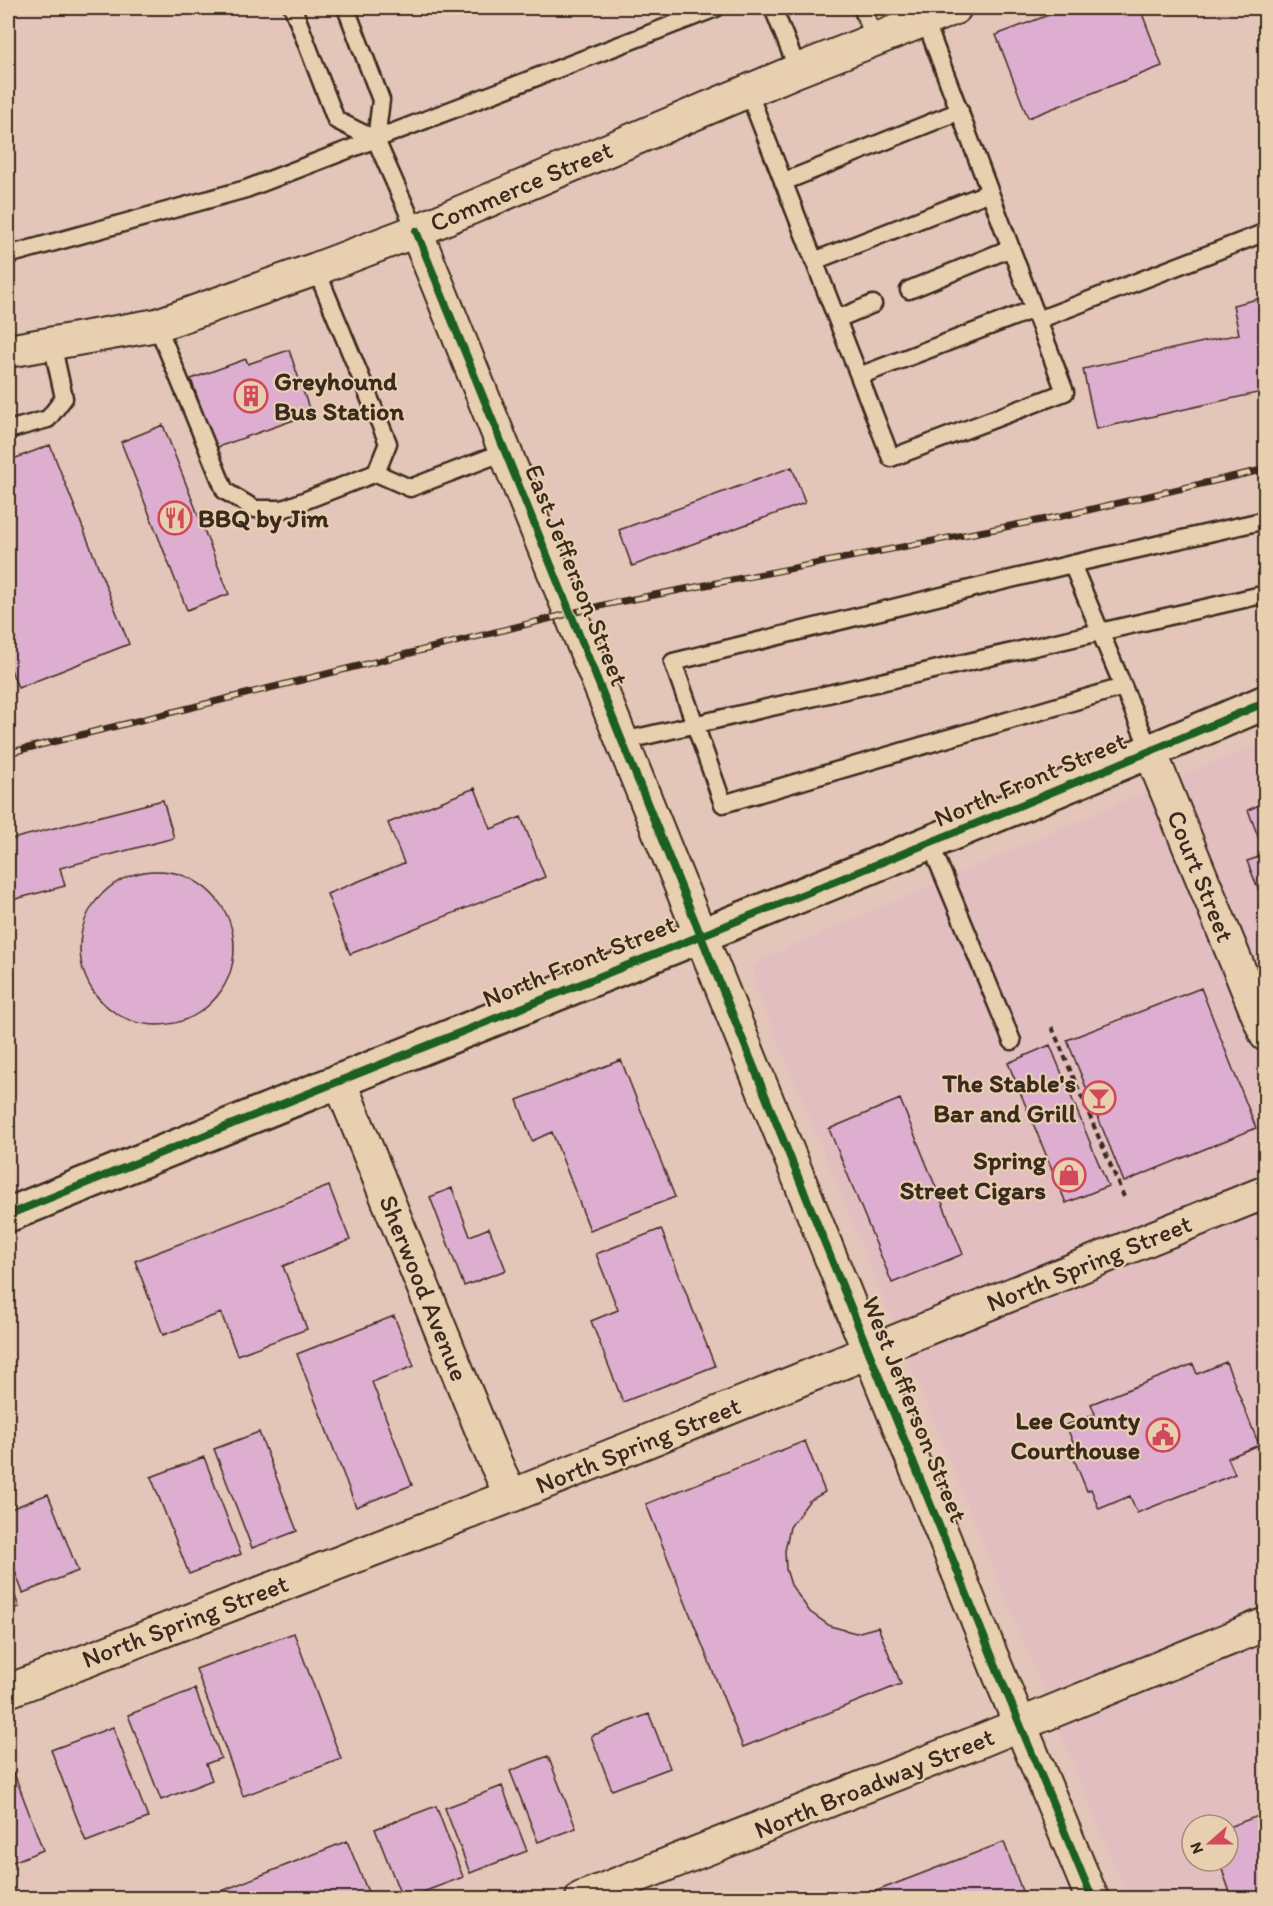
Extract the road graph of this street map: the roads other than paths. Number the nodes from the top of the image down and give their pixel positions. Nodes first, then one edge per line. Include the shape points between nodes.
1 (293, 8) edge
2 (346, 8) edge
3 (716, 8) edge
4 (773, 8) edge
5 (862, 8) edge
6 (955, 8) edge
7 (925, 20) junction
8 (875, 39) junction
9 (798, 70) junction
10 (748, 91) junction
11 (960, 111) junction
12 (376, 140) junction
13 (783, 182) junction
14 (990, 192) junction
15 (416, 231) junction
16 (1266, 232) edge
17 (1011, 249) junction
18 (8, 255) edge
19 (814, 261) junction
20 (316, 269) junction
21 (909, 290) dead end
22 (873, 304) dead end
23 (1036, 314) junction
24 (837, 319) junction
25 (156, 325) junction
26 (52, 343) junction
27 (8, 351) edge
28 (860, 376) junction
29 (8, 430) edge
30 (504, 452) junction
31 (376, 473) junction
32 (1266, 520) edge
33 (1072, 564) junction
34 (1266, 594) edge
35 (1100, 632) junction
36 (1123, 687) junction
37 (1266, 702) edge
38 (695, 724) junction
39 (623, 741) junction
40 (1150, 751) junction
41 (930, 843) junction
42 (700, 935) junction
43 (1266, 1035) edge
44 (1012, 1041) dead end
45 (339, 1080) junction
46 (1266, 1192) edge
47 (8, 1215) edge
48 (869, 1351) junction
49 (511, 1496) junction
50 (1266, 1624) edge
51 (8, 1691) edge
52 (1020, 1725) junction
53 (582, 1899) edge
54 (1092, 1899) edge

1 - 12 lane via 336,120
2 - 12 lane via 381,100
3 - 12 lane
4 - 9 lane
5 - 8 lane
6 - 7 street, Commerce Street
7 - 8 street, Commerce Street
7 - 11 lane
8 - 9 street, Commerce Street
9 - 10 street, Commerce Street
10 - 13 lane
10 - 15 street, Commerce Street
11 - 13 lane
11 - 14 lane
12 - 15 lane
12 - 18 lane via 246,189
13 - 19 lane
14 - 17 lane
14 - 19 lane
15 - 20 street, Commerce Street
15 - 30 street, East Jefferson Street
16 - 23 lane
17 - 21 lane
17 - 23 lane
19 - 24 lane
20 - 25 street, Commerce Street
20 - 31 lane via 388,443
22 - 24 lane
23 - 28 lane
23 - 28 lane via 1065,392 891,458
24 - 28 lane
25 - 26 street, Commerce Street
25 - 31 lane via 225,491 255,509 283,509
26 - 27 street, Commerce Street
26 - 29 lane via 64,398 48,419
30 - 31 lane via 410,488
30 - 39 street, East Jefferson Street
32 - 33 lane
33 - 35 lane
33 - 38 lane via 673,662
34 - 35 lane
35 - 36 lane
35 - 38 lane
36 - 38 lane via 723,804
36 - 40 lane
37 - 40 street, North Front Street
38 - 39 lane
39 - 42 street, East Jefferson Street
40 - 41 street, North Front Street
40 - 43 street, Court Street
41 - 42 street, North Front Street
41 - 44 lane
42 - 45 street, North Front Street
42 - 48 street, West Jefferson Street
45 - 47 street, North Front Street
45 - 49 street, Sherwood Avenue
46 - 48 street, North Spring Street
48 - 49 street, North Spring Street
48 - 52 street, West Jefferson Street
49 - 51 street, North Spring Street
50 - 52 street, North Broadway Street
52 - 53 street, North Broadway Street
52 - 54 street, West Jefferson Street

